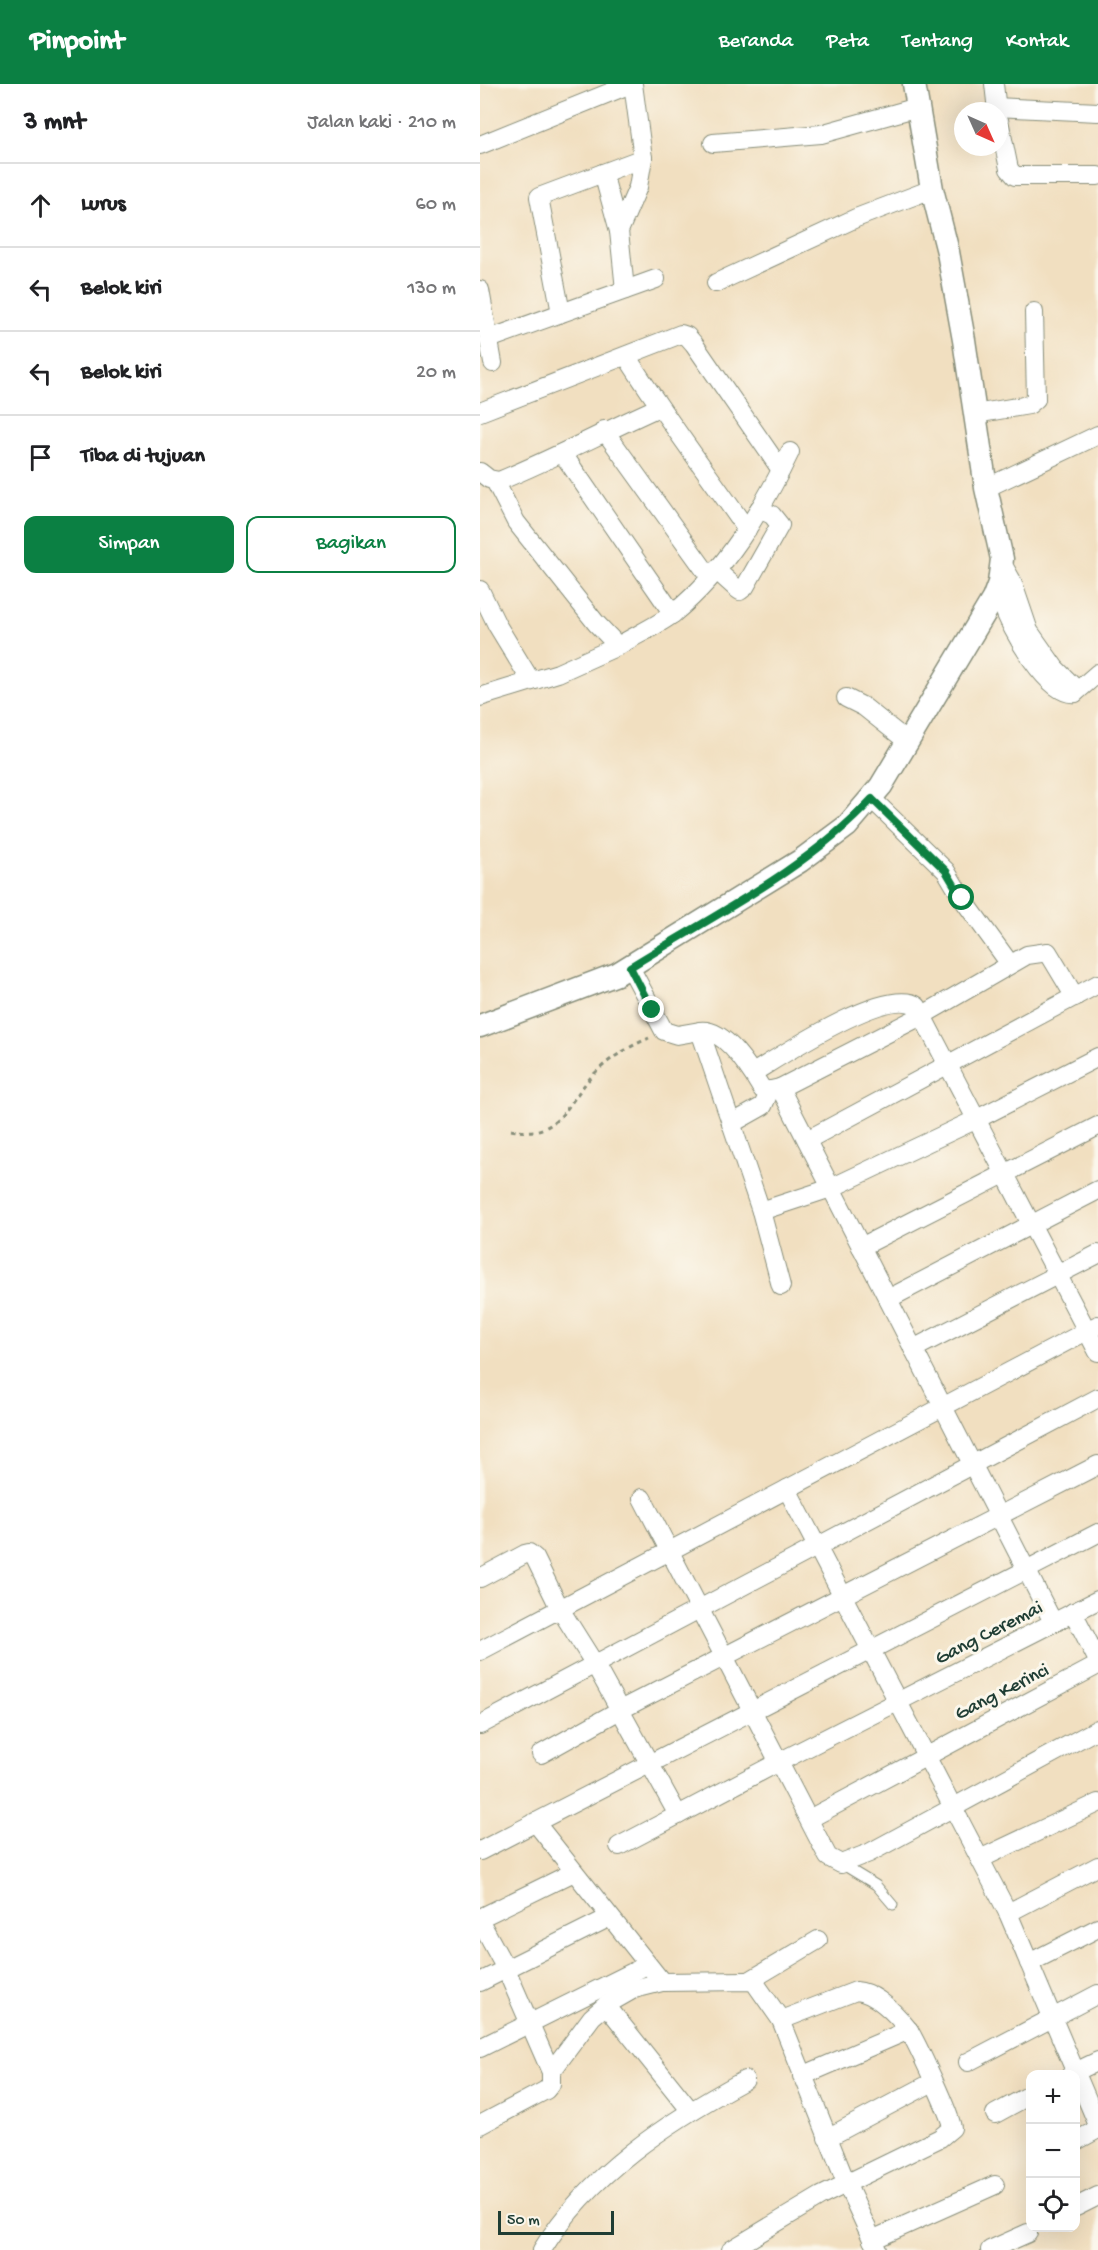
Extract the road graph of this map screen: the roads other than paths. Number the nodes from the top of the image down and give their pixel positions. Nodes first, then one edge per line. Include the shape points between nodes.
1 (632, 84) edge
2 (914, 84) edge
3 (994, 84) edge
4 (996, 102) edge
5 (918, 107) junction
6 (1098, 112) edge
7 (1008, 113) edge
8 (713, 143) dead end
9 (480, 145) edge
10 (1006, 156) edge
11 (643, 158) junction
12 (603, 173) junction
13 (1098, 176) edge
14 (932, 189) junction
15 (619, 231) junction
16 (656, 279) dead end
17 (716, 283) dead end
18 (480, 290) edge
19 (625, 290) junction
20 (1034, 312) dead end
21 (561, 313) junction
22 (489, 339) junction
23 (627, 357) junction
24 (493, 363) dead end
25 (659, 407) junction
26 (480, 412) edge
27 (975, 414) junction
28 (604, 430) junction
29 (1098, 435) edge
30 (790, 452) dead end
31 (563, 454) junction
32 (782, 470) junction
33 (488, 476) edge
34 (986, 488) junction
35 (759, 509) junction
36 (747, 530) junction
37 (712, 573) junction
38 (1001, 574) junction
39 (480, 590) edge
40 (673, 614) junction
41 (618, 646) junction
42 (1098, 673) edge
43 (531, 681) junction
44 (480, 697) edge
45 (846, 698) dead end
46 (908, 742) junction
47 (872, 799) junction
48 (1010, 964) junction
49 (630, 967) junction
50 (1098, 984) edge
51 (1076, 997) junction
52 (923, 1015) junction
53 (480, 1026) edge
54 (700, 1031) junction
55 (1098, 1057) edge
56 (950, 1066) junction
57 (753, 1073) junction
58 (775, 1089) junction
59 (977, 1119) junction
60 (731, 1124) junction
61 (1098, 1126) edge
62 (807, 1140) junction
63 (1005, 1173) junction
64 (831, 1188) junction
65 (1098, 1190) edge
66 (761, 1211) junction
67 (1031, 1224) junction
68 (861, 1247) junction
69 (1098, 1254) edge
70 (1058, 1274) junction
71 (781, 1286) dead end
72 (888, 1299) junction
73 (1092, 1328) edge
74 (914, 1349) junction
75 (1098, 1352) edge
76 (1098, 1398) edge
77 (943, 1406) junction
78 (972, 1464) junction
79 (1098, 1465) edge
80 (787, 1489) junction
81 (642, 1498) dead end
82 (999, 1516) junction
83 (1098, 1533) edge
84 (817, 1546) junction
85 (668, 1550) junction
86 (1026, 1570) junction
87 (480, 1578) edge
88 (843, 1596) junction
89 (1098, 1600) edge
90 (560, 1609) junction
91 (699, 1609) junction
92 (1073, 1612) junction
93 (1053, 1622) junction
94 (871, 1650) junction
95 (480, 1651) edge
96 (723, 1658) junction
97 (594, 1663) junction
98 (1098, 1663) edge
99 (898, 1702) junction
100 (620, 1710) junction
101 (752, 1712) junction
102 (480, 1725) edge
103 (1098, 1729) edge
104 (541, 1754) dead end
105 (926, 1755) junction
106 (648, 1762) junction
107 (779, 1762) junction
108 (1098, 1803) edge
109 (954, 1806) junction
110 (678, 1815) junction
111 (541, 1819) junction
112 (809, 1819) junction
113 (619, 1846) dead end
114 (480, 1851) edge
115 (980, 1859) junction
116 (841, 1864) junction
117 (1098, 1866) edge
118 (574, 1872) junction
119 (893, 1905) dead end
120 (1008, 1913) junction
121 (610, 1917) junction
122 (480, 1920) edge
123 (1098, 1928) edge
124 (818, 1940) dead end
125 (1029, 1963) junction
126 (647, 1965) junction
127 (506, 1969) junction
128 (749, 1981) junction
129 (480, 1982) edge
130 (662, 1982) junction
131 (1098, 1994) edge
132 (606, 2005) junction
133 (1052, 2018) junction
134 (781, 2020) junction
135 (530, 2025) junction
136 (909, 2030) junction
137 (480, 2048) edge
138 (1098, 2061) edge
139 (968, 2062) dead end
140 (1072, 2070) edge
141 (1079, 2070) edge
142 (551, 2072) junction
143 (802, 2076) junction
144 (745, 2080) dead end
145 (933, 2082) junction
146 (1080, 2088) edge
147 (1026, 2098) edge
148 (690, 2110) junction
149 (995, 2114) dead end
150 (480, 2125) edge
151 (1098, 2127) edge
152 (827, 2138) junction
153 (1080, 2138) edge
154 (847, 2185) junction
155 (995, 2185) dead end
156 (1098, 2196) edge
157 (1080, 2205) edge
158 (1028, 2233) dead end
159 (875, 2245) edge
160 (743, 2247) edge
161 (542, 2250) edge
162 (990, 2250) edge

1 - 9 street
1 - 11 street
2 - 5 street
3 - 4 street
5 - 8 street via 821,134
5 - 14 street
6 - 7 street
10 - 13 street via 1015,176
11 - 12 street
11 - 15 street via 638,187
12 - 15 street
12 - 21 street via 539,197
14 - 17 street via 856,218
14 - 27 street via 948,252
15 - 19 street
16 - 19 street
18 - 22 street
19 - 21 street
20 - 27 street via 1036,399 1029,405
21 - 22 street
22 - 24 street
23 - 25 street
23 - 26 street
23 - 32 street via 663,340 687,336
25 - 28 street
25 - 36 street
27 - 34 street
28 - 31 street
28 - 37 street
29 - 34 street
30 - 32 street
31 - 33 street
31 - 40 street
32 - 35 street
33 - 41 street via 516,522
34 - 38 street
35 - 36 street
35 - 37 street via 772,515 780,525 745,587 740,591
36 - 37 street
37 - 40 street
38 - 42 street via 1003,606 1034,651 1073,686 1075,693
38 - 46 street via 984,614
39 - 43 street
40 - 41 street
41 - 43 street
43 - 44 street
45 - 46 street via 864,707
46 - 47 street
47 - 48 street via 946,871
47 - 49 street via 847,826 800,861
48 - 51 street via 1027,955 1048,952
48 - 52 street
49 - 53 street
49 - 54 street via 664,1031 677,1035
50 - 51 street
51 - 56 street
52 - 56 street
52 - 57 street via 917,1006 903,1000 867,1011 828,1028
52 - 58 street
54 - 57 street via 719,1035
54 - 60 street
55 - 59 street
56 - 59 street
56 - 62 street
57 - 58 street via 762,1089
58 - 60 street via 763,1106
58 - 62 street
59 - 63 street
59 - 64 street
60 - 66 street
61 - 63 street
62 - 64 street
63 - 67 street
63 - 68 street
64 - 66 street
64 - 68 street
65 - 67 street
66 - 71 street
67 - 70 street
67 - 72 street
68 - 72 street
69 - 70 street
70 - 73 street
70 - 74 street
72 - 74 street
73 - 75 street
73 - 77 street
74 - 77 street
76 - 78 street
77 - 78 street
77 - 80 street
78 - 82 street
78 - 84 street
79 - 82 street
80 - 84 street
80 - 85 street
81 - 85 street
82 - 86 street
82 - 88 street
83 - 86 street
84 - 88 street
84 - 91 street
85 - 90 street
85 - 91 street
86 - 93 street
86 - 94 street
87 - 90 street via 529,1553
88 - 94 street
88 - 96 street
89 - 92 street, Gang Ceremai
90 - 95 street
90 - 97 street
91 - 96 street
91 - 97 street
92 - 93 street, Gang Ceremai
92 - 98 street
93 - 99 street, Gang Ceremai
94 - 99 street
94 - 101 street
96 - 100 street
96 - 101 street
97 - 100 street
97 - 102 street
98 - 105 street, Gang Kerinci
99 - 105 street
99 - 107 street, Gang Ceremai
100 - 104 street
100 - 106 street
101 - 106 street
101 - 107 street
103 - 109 street
105 - 109 street
105 - 112 street, Gang Kerinci
106 - 110 street
106 - 111 street
107 - 110 street, Gang Ceremai
107 - 112 street
108 - 115 street
109 - 115 street
109 - 116 street via 904,1836
110 - 113 street, Gang Ceremai
111 - 114 street
111 - 118 street
112 - 116 street via 828,1857
115 - 120 street
116 - 119 lane via 876,1885
117 - 120 street
118 - 121 street
118 - 122 street
120 - 125 street
121 - 126 street
121 - 127 street
122 - 127 street
123 - 125 street
124 - 128 street
125 - 133 street
126 - 130 street
126 - 135 street
127 - 129 street
127 - 135 street
128 - 130 street
128 - 134 street via 761,1989
130 - 132 street via 634,1989
131 - 133 street
132 - 142 street via 592,2017
132 - 148 street
133 - 139 street
133 - 140 street
134 - 136 street via 860,1991 885,2006
134 - 143 street
135 - 137 street
135 - 142 street
136 - 143 street
136 - 145 street
138 - 141 street
142 - 150 street via 551,2084 544,2092
143 - 152 street
144 - 148 street
145 - 152 street
145 - 154 street via 952,2122 948,2133
146 - 151 street
147 - 149 street
148 - 161 street via 618,2164 566,2217
151 - 153 street
152 - 154 street
154 - 159 street
154 - 160 street via 821,2196
155 - 159 street
156 - 157 street
158 - 162 street

